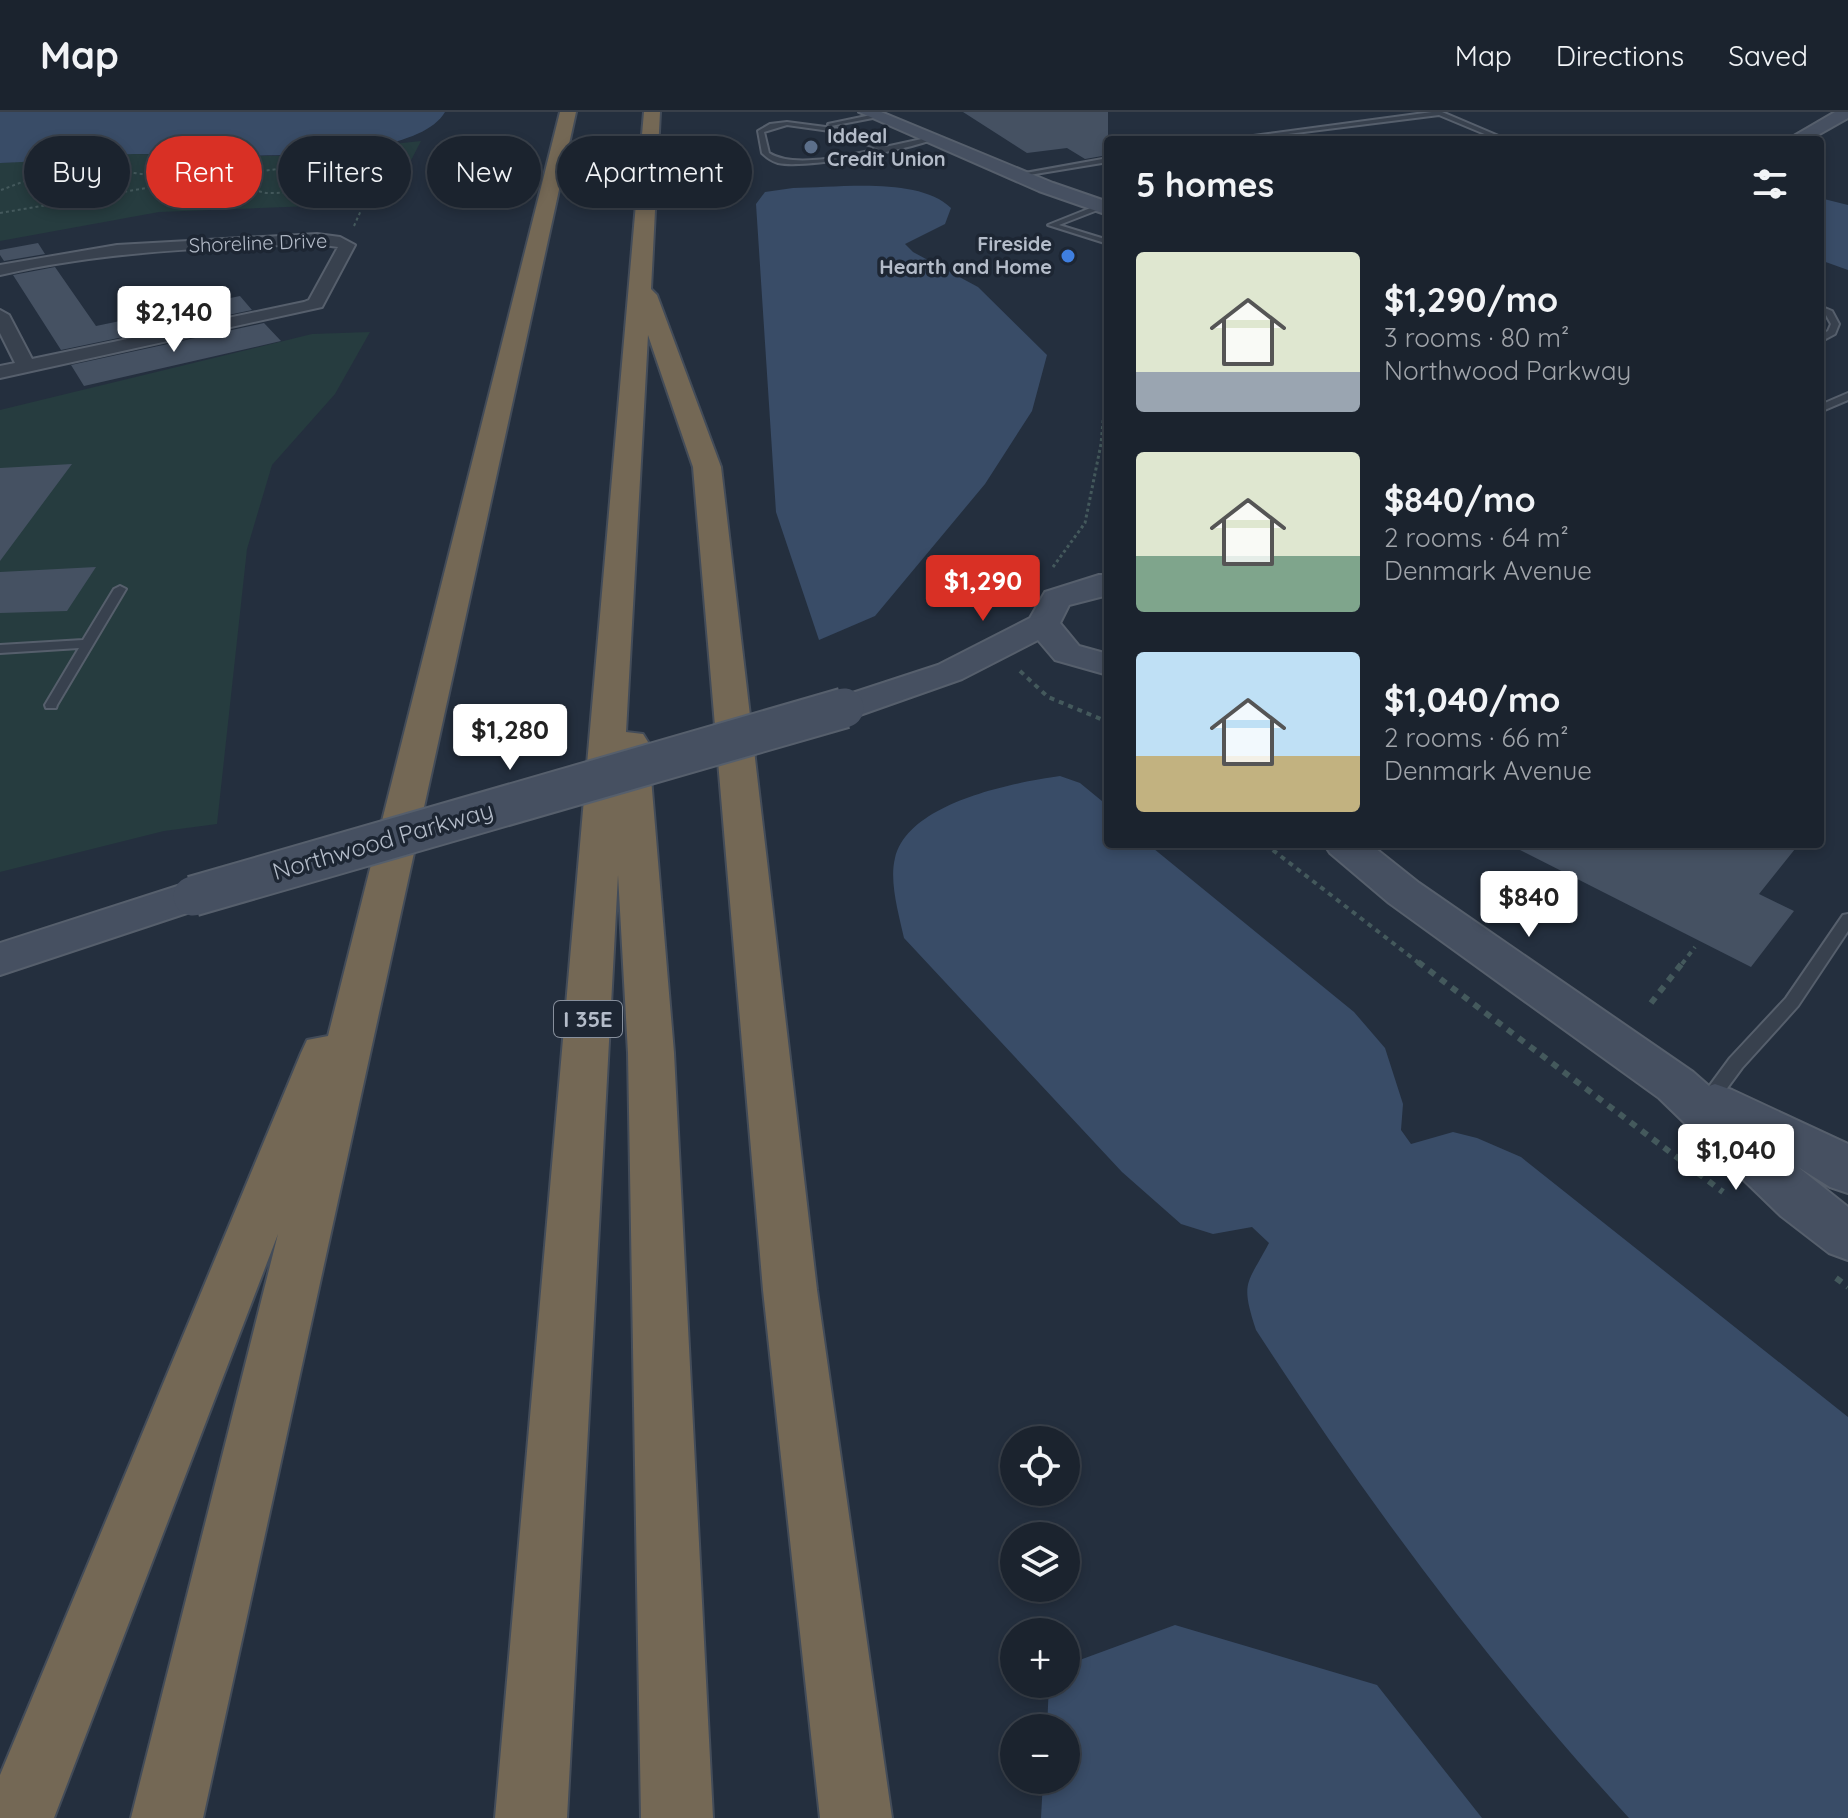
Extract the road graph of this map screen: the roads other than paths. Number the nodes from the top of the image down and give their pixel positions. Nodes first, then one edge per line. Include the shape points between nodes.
1 (568, 112) edge
2 (652, 112) edge
3 (1438, 112) edge
4 (1847, 112) edge
5 (875, 113) edge
6 (824, 125) junction
7 (786, 132) dead end
8 (1256, 136) edge
9 (1495, 136) edge
10 (1803, 136) edge
11 (931, 139) junction
12 (882, 148) junction
13 (1104, 161) edge
14 (1095, 162) junction
15 (1104, 168) edge
16 (1017, 175) junction
17 (1104, 206) edge
18 (1104, 206) edge
19 (1104, 241) edge
20 (0, 270) edge
21 (640, 278) junction
22 (1824, 311) edge
23 (0, 315) edge
24 (1824, 337) edge
25 (26, 367) junction
26 (0, 372) edge
27 (1848, 396) edge
28 (1824, 407) edge
29 (619, 577) junction
30 (1101, 581) edge
31 (120, 589) dead end
32 (1043, 624) junction
33 (85, 644) junction
34 (0, 649) edge
35 (1067, 653) junction
36 (1104, 664) edge
37 (950, 672) junction
38 (51, 705) dead end
39 (1349, 848) edge
40 (379, 918) junction
41 (1848, 919) edge
42 (0, 959) edge
43 (1696, 1098) junction
44 (1848, 1172) edge
45 (1836, 1252) edge
46 (18, 1818) edge
47 (167, 1818) edge
48 (531, 1818) edge
49 (677, 1818) edge
50 (856, 1818) edge

1 - 40 highway
2 - 21 highway, I 35E
3 - 8 lane
3 - 9 lane
4 - 10 street
5 - 6 lane
5 - 11 street
6 - 7 lane
6 - 12 lane
6 - 12 lane via 796,120 765,127 761,131 767,155 801,163
11 - 12 lane
11 - 16 street
13 - 14 lane
14 - 15 lane
14 - 16 lane
16 - 17 street
18 - 19 lane via 1052,225
20 - 25 street, Shoreline Drive via 182,245 334,240 347,245 316,303 309,306
21 - 29 highway, I 35E
21 - 50 highway via 707,467 790,1290
22 - 24 lane via 1835,324
23 - 25 street
25 - 26 street, Shoreline Drive
27 - 28 lane
29 - 48 highway, I 35E
29 - 49 highway via 651,1053
30 - 32 street via 1056,599
31 - 33 lane
32 - 35 street
32 - 37 street, Northwood Parkway
33 - 34 lane
33 - 38 lane
35 - 36 street
35 - 37 street, Northwood Parkway
37 - 42 street, Northwood Parkway, bridge via 844,708 193,896
39 - 43 street via 1404,893
40 - 46 highway
40 - 47 highway
41 - 43 lane via 1792,1002
43 - 44 street
43 - 45 street via 1799,1200

